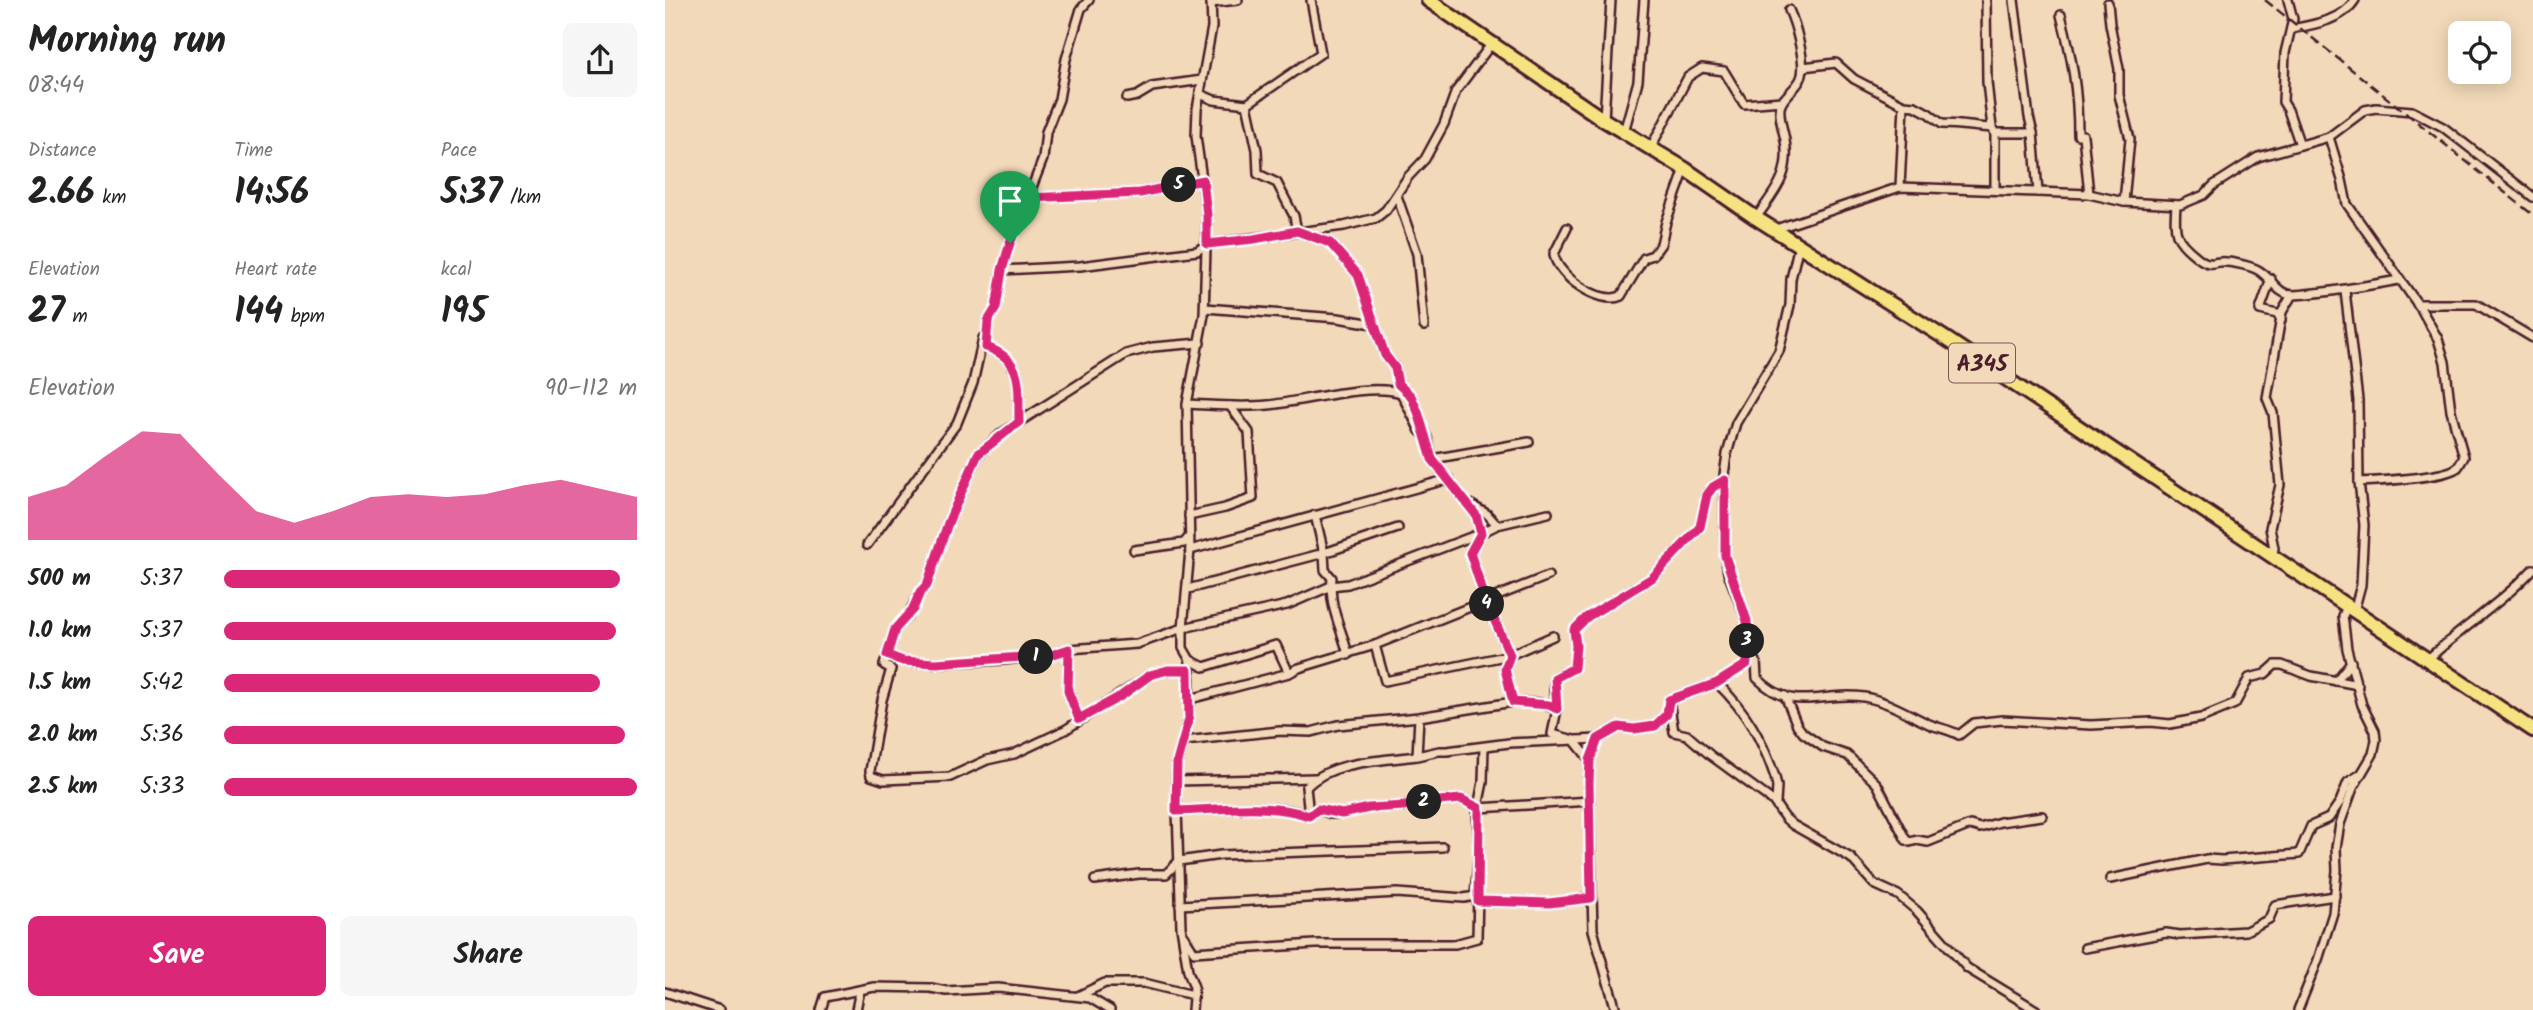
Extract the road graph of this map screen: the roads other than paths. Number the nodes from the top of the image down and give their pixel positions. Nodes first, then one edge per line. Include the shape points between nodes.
1 (1089, 0) edge
2 (1238, 0) edge
3 (1311, 0) edge
4 (1428, 0) edge
5 (1611, 0) edge
6 (1644, 0) edge
7 (1986, 0) edge
8 (2014, 0) edge
9 (2288, 0) edge
10 (2355, 0) edge
11 (1211, 2) edge
12 (2108, 4) dead end
13 (1789, 10) dead end
14 (2061, 15) dead end
15 (2291, 29) junction
16 (1492, 43) junction
17 (1803, 67) junction
18 (1202, 80) junction
19 (1199, 94) junction
20 (1127, 98) dead end
21 (1781, 101) junction
22 (1247, 104) junction
23 (1904, 106) junction
24 (1604, 120) junction
25 (1994, 131) junction
26 (1623, 133) junction
27 (2033, 133) junction
28 (2329, 137) junction
29 (2300, 145) junction
30 (1650, 149) junction
31 (1685, 169) junction
32 (1203, 180) junction
33 (1901, 187) junction
34 (1996, 190) junction
35 (2038, 192) junction
36 (2089, 194) junction
37 (1397, 196) junction
38 (2533, 197) edge
39 (1028, 198) junction
40 (2124, 202) junction
41 (2176, 205) junction
42 (1756, 218) junction
43 (1567, 228) dead end
44 (1776, 229) junction
45 (1297, 231) junction
46 (1207, 244) junction
47 (1799, 244) junction
48 (1002, 270) junction
49 (2271, 279) junction
50 (2399, 280) junction
51 (2345, 290) junction
52 (2292, 295) junction
53 (2417, 304) junction
54 (1205, 308) junction
55 (2281, 320) junction
56 (988, 321) junction
57 (1373, 324) junction
58 (1424, 326) dead end
59 (2533, 338) edge
60 (1199, 343) junction
61 (1398, 384) junction
62 (1315, 397) junction
63 (1187, 404) junction
64 (1230, 406) junction
65 (1019, 422) junction
66 (1427, 437) junction
67 (1529, 442) dead end
68 (1432, 459) junction
69 (1449, 479) junction
70 (1725, 480) junction
71 (2359, 482) junction
72 (1462, 499) junction
73 (1548, 513) dead end
74 (1315, 515) junction
75 (1189, 516) junction
76 (1497, 525) junction
77 (1398, 528) dead end
78 (1481, 533) junction
79 (1189, 536) junction
80 (867, 545) dead end
81 (1134, 550) dead end
82 (1190, 550) junction
83 (1324, 553) junction
84 (2272, 558) junction
85 (2533, 569) edge
86 (1548, 576) dead end
87 (1331, 586) junction
88 (1188, 589) junction
89 (1486, 601) junction
90 (2351, 609) junction
91 (1182, 628) junction
92 (1553, 636) dead end
93 (1375, 645) junction
94 (1069, 649) junction
95 (1747, 654) junction
96 (887, 655) junction
97 (1348, 655) junction
98 (1510, 655) junction
99 (1189, 660) junction
100 (2427, 660) junction
101 (2351, 662) junction
102 (1188, 670) junction
103 (1289, 673) junction
104 (2336, 681) junction
105 (1717, 683) junction
106 (2358, 685) junction
107 (1785, 696) junction
108 (1189, 699) junction
109 (1669, 700) junction
110 (1513, 702) junction
111 (1557, 709) junction
112 (1419, 717) junction
113 (1079, 719) junction
114 (2533, 730) edge
115 (1598, 739) junction
116 (1574, 740) junction
117 (1184, 741) junction
118 (1484, 747) junction
119 (1417, 756) junction
120 (1590, 760) junction
121 (2362, 773) junction
122 (1315, 778) junction
123 (1175, 781) junction
124 (1590, 801) junction
125 (1776, 804) junction
126 (1479, 808) junction
127 (1176, 811) junction
128 (1309, 816) junction
129 (2042, 816) dead end
130 (1443, 847) dead end
131 (1478, 853) junction
132 (1179, 861) junction
133 (2110, 878) dead end
134 (1095, 880) dead end
135 (2335, 896) junction
136 (1591, 898) junction
137 (1449, 900) dead end
138 (1478, 901) junction
139 (1180, 905) junction
140 (1182, 933) junction
141 (2085, 948) dead end
142 (860, 990) junction
143 (665, 992) edge
144 (1077, 996) junction
145 (1193, 996) junction
146 (720, 1010) edge
147 (821, 1010) edge
148 (856, 1010) edge
149 (1110, 1010) edge
150 (1192, 1010) edge
151 (1616, 1010) edge
152 (2036, 1010) edge
153 (2298, 1010) edge

1 - 39 street via 1081,9 1046,132 1043,159
2 - 11 street
3 - 22 street via 1321,53
4 - 16 highway, A345
5 - 24 street
6 - 26 street via 1638,81
7 - 25 street via 1987,82
8 - 27 street
9 - 15 street
10 - 15 street via 2329,20
11 - 18 street via 1210,46
12 - 40 street via 2119,95 2130,139
13 - 17 street via 1797,27
14 - 36 street via 2078,91 2078,135 2083,135
15 - 29 street via 2283,102
16 - 24 highway, A345
16 - 37 street via 1456,92 1430,151
17 - 21 street via 1801,78
17 - 23 street via 1836,63 1854,79
18 - 19 street
18 - 20 street via 1152,87
19 - 22 street
19 - 32 street via 1196,136
21 - 30 street via 1744,104 1724,71 1702,68 1688,77
21 - 42 street via 1787,151 1784,174
22 - 45 street via 1258,174 1277,183
23 - 25 street via 1915,106 1942,124
23 - 33 street
24 - 26 highway, A345
25 - 27 street
25 - 34 street
26 - 30 highway, A345
27 - 35 street
28 - 29 street
28 - 38 street via 2365,110 2412,111 2443,127
28 - 50 street via 2347,204
29 - 41 street via 2258,157 2204,195
30 - 31 highway, A345
31 - 42 highway, A345
31 - 43 street via 1661,244 1644,258 1625,292 1615,299 1591,294 1557,267 1554,254
32 - 39 street via 1140,193
32 - 46 street
33 - 34 street
33 - 44 street
34 - 35 street
35 - 36 street
36 - 40 street
37 - 45 street via 1386,210 1366,222
37 - 58 street via 1417,254
39 - 48 street
40 - 41 street
41 - 49 street via 2181,245 2203,261 2242,264
42 - 44 highway, A345
44 - 47 highway, A345
45 - 46 street
45 - 57 street via 1330,243 1358,275
46 - 48 street via 1197,251 1080,266
46 - 54 street
47 - 70 street via 1779,351 1736,423
47 - 84 highway, A345
48 - 56 street via 996,308
49 - 52 street via 2283,293
49 - 55 street via 2260,310 2277,314
50 - 51 street
50 - 53 street
51 - 52 street
51 - 71 street via 2358,400
52 - 55 street
53 - 59 street via 2476,304
53 - 71 street via 2438,339 2464,457 2457,468 2448,471
54 - 57 street
54 - 60 street
55 - 84 street via 2267,398 2273,413 2280,485 2270,528
56 - 65 street via 986,347 1011,361 1018,382
56 - 80 street via 973,383 957,423
57 - 61 street
60 - 63 street
60 - 65 street via 1126,354
61 - 62 street
61 - 66 street via 1411,396
62 - 64 street
62 - 66 street via 1368,390 1401,393
63 - 64 street
63 - 75 street
64 - 75 street via 1249,432 1253,498
65 - 96 street via 978,454 927,585 895,629
66 - 68 street
67 - 68 street
68 - 69 street
69 - 72 street
69 - 74 street
70 - 95 street via 1725,556 1747,621
70 - 111 street via 1707,495 1700,527 1652,578 1587,617 1574,630 1574,668 1555,678
71 - 90 street via 2364,525 2361,585
72 - 76 street
72 - 78 street via 1476,515
73 - 76 street
74 - 82 street
74 - 83 street
75 - 79 street
76 - 78 street
77 - 83 street
78 - 87 street via 1348,584
78 - 89 street via 1470,553
79 - 81 street via 1184,543
79 - 82 street
82 - 88 street
83 - 87 street
83 - 88 street
84 - 90 highway, A345
85 - 100 street
86 - 89 street
87 - 91 street via 1287,606
87 - 97 street via 1332,609
88 - 91 street
89 - 93 street
89 - 98 street
90 - 100 highway, A345
90 - 101 street via 2343,615
91 - 94 street via 1137,644
91 - 99 street
92 - 98 street
93 - 97 street
93 - 98 street via 1385,681
94 - 96 street via 1051,655 936,663
94 - 113 street via 1068,691
95 - 105 street via 1747,664
95 - 107 street via 1756,661 1756,678
96 - 113 street via 884,665 891,669 871,765 875,778 950,777 1014,754
97 - 103 street
98 - 110 street via 1505,669
99 - 102 street
99 - 103 street via 1203,667 1276,645
100 - 114 highway, A345
101 - 104 street
101 - 106 street
102 - 108 street
102 - 113 street via 1150,675
103 - 108 street
104 - 106 street
104 - 107 street via 2275,665 2265,674 2249,678 2235,705 2201,718 2170,724 2091,725 2003,720 1974,723 1959,735 1861,697 1804,701
105 - 109 street
105 - 125 street via 1751,721 1775,777
106 - 121 street via 2376,740
107 - 129 street via 1803,733 1823,747 1847,755 1877,784 1910,842 1928,842 1970,825 1980,828
108 - 117 street
109 - 115 street via 1667,714 1655,726 1619,727
109 - 125 street via 1674,732 1687,735
110 - 111 street
110 - 112 street
111 - 116 street via 1552,734
112 - 117 street via 1311,732
112 - 119 street
115 - 116 street
115 - 120 street
116 - 118 street
116 - 120 street
117 - 123 street
118 - 119 street
118 - 126 street
119 - 122 street via 1351,765
120 - 124 street
121 - 133 street via 2348,782 2329,818 2311,827 2299,854 2207,859
121 - 135 street via 2340,824
122 - 123 street
122 - 128 street via 1306,787
123 - 127 street
124 - 126 street
124 - 136 street
125 - 152 street via 1793,825 1850,858 1874,884 1906,900 1968,968
126 - 128 street via 1461,799 1342,814 1318,809
126 - 131 street
127 - 128 street via 1290,809
127 - 132 street
130 - 132 street via 1221,855
131 - 138 street
131 - 139 street via 1475,896 1464,898 1397,892
132 - 134 street via 1166,874
132 - 139 street
135 - 141 street via 2275,905 2269,919 2246,931 2166,933
135 - 153 street via 2325,940
136 - 138 street via 1549,903
136 - 151 street via 1593,930
137 - 138 street
138 - 140 street via 1477,938 1454,944 1315,944 1194,952
139 - 140 street
140 - 145 street
142 - 144 street via 998,988
142 - 147 street via 825,997
142 - 148 street
143 - 146 street
144 - 145 street via 1105,983 1144,983
144 - 149 street
145 - 150 street

